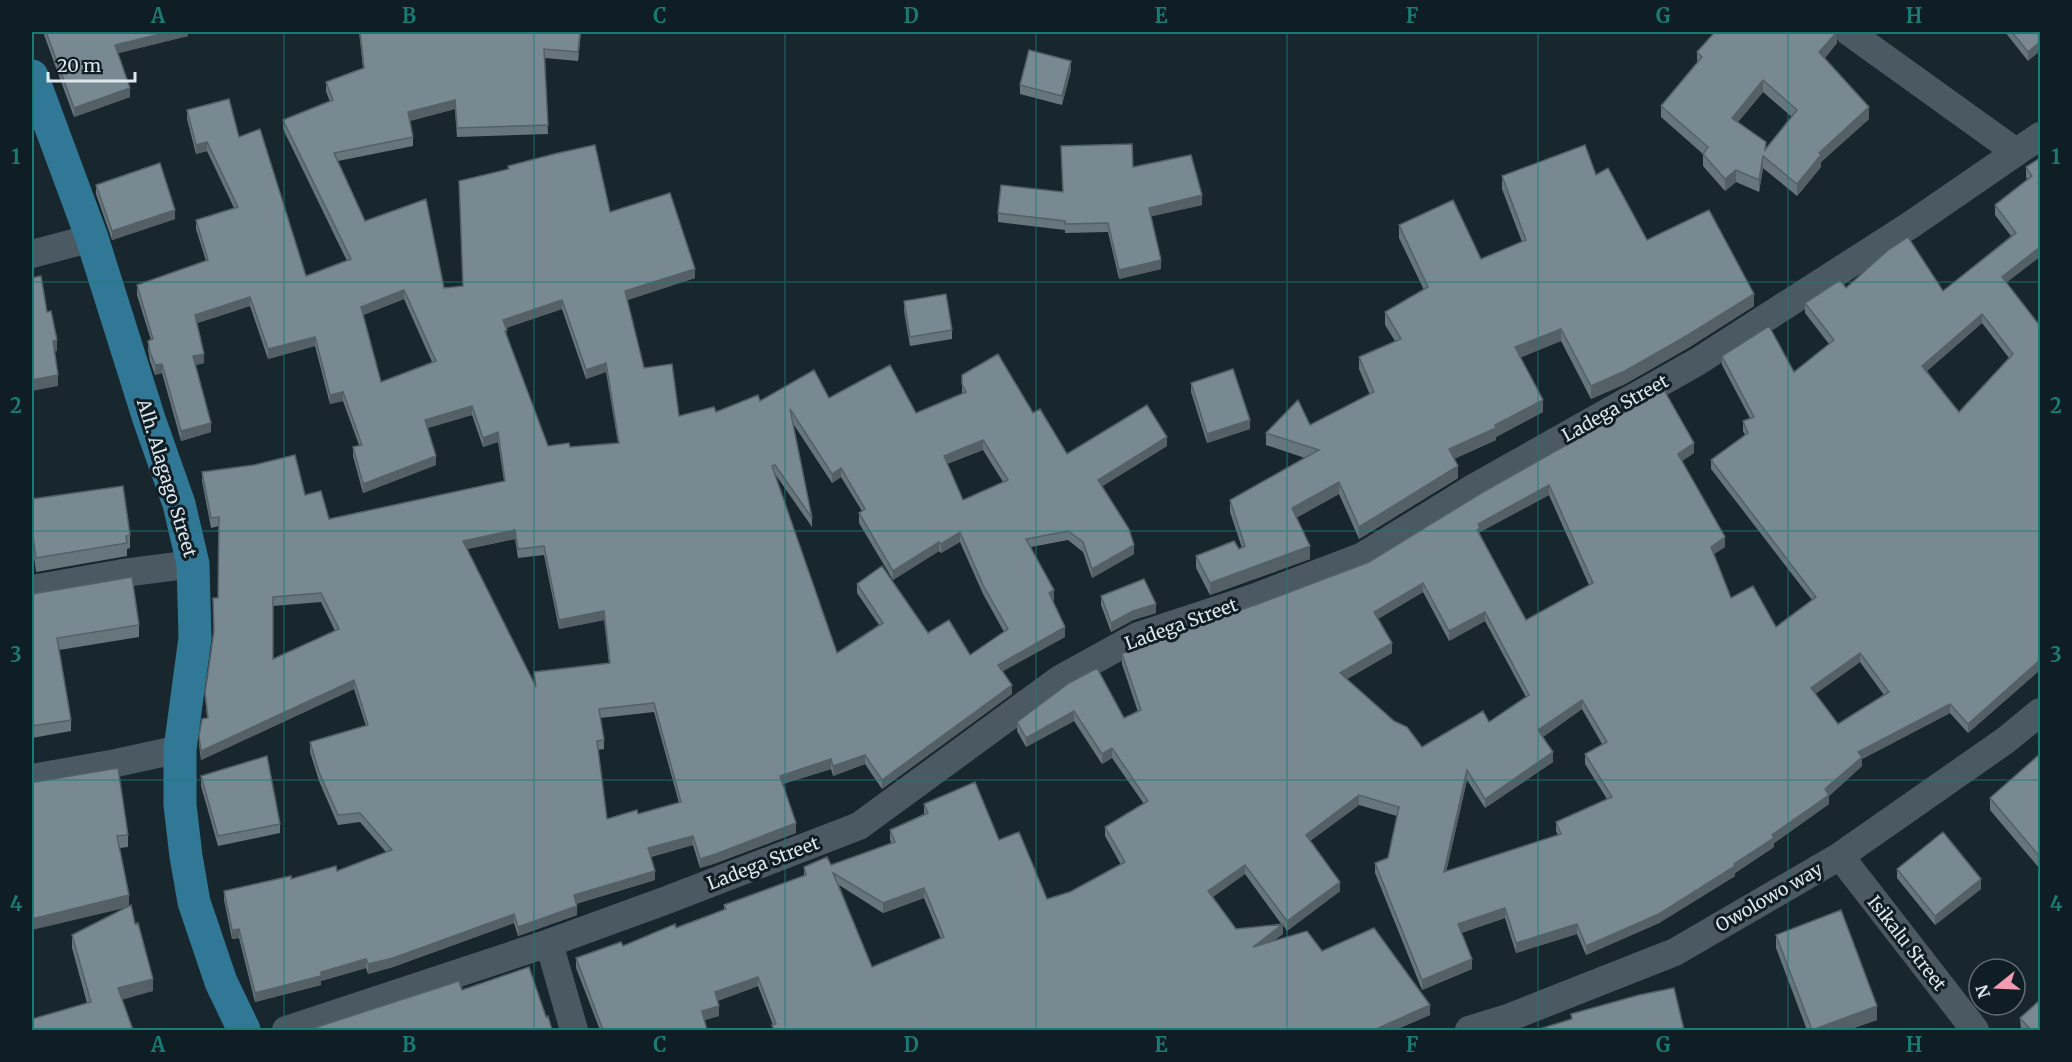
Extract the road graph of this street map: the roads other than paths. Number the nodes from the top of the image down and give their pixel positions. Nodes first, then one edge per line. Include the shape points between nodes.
1 (1849, 32) edge
2 (32, 76) edge
3 (2040, 136) edge
4 (2016, 152) junction
5 (92, 238) junction
6 (32, 254) edge
7 (194, 564) junction
8 (32, 589) edge
9 (2040, 712) edge
10 (180, 749) junction
11 (32, 778) edge
12 (1840, 856) junction
13 (549, 943) junction
14 (244, 1030) edge
15 (286, 1030) edge
16 (574, 1030) edge
17 (1469, 1030) edge
18 (1975, 1030) edge

1 - 4 street
2 - 5 main road, Alh. Alagago Street
3 - 4 street, Ladega Street
4 - 13 street, Ladega Street via 1697,362 1475,487 1363,556 1138,636 1060,679 859,826
5 - 6 street
5 - 7 main road, Alh. Alagago Street via 179,504
7 - 8 street
7 - 10 main road, Alh. Alagago Street via 195,638
9 - 12 street, Owolowo way
10 - 11 street
10 - 14 main road, Alh. Alagago Street via 180,805 194,902 221,982
12 - 17 street, Owolowo way via 1675,952
12 - 18 street, Isikalu Street
13 - 15 street, Ladega Street
13 - 16 street

